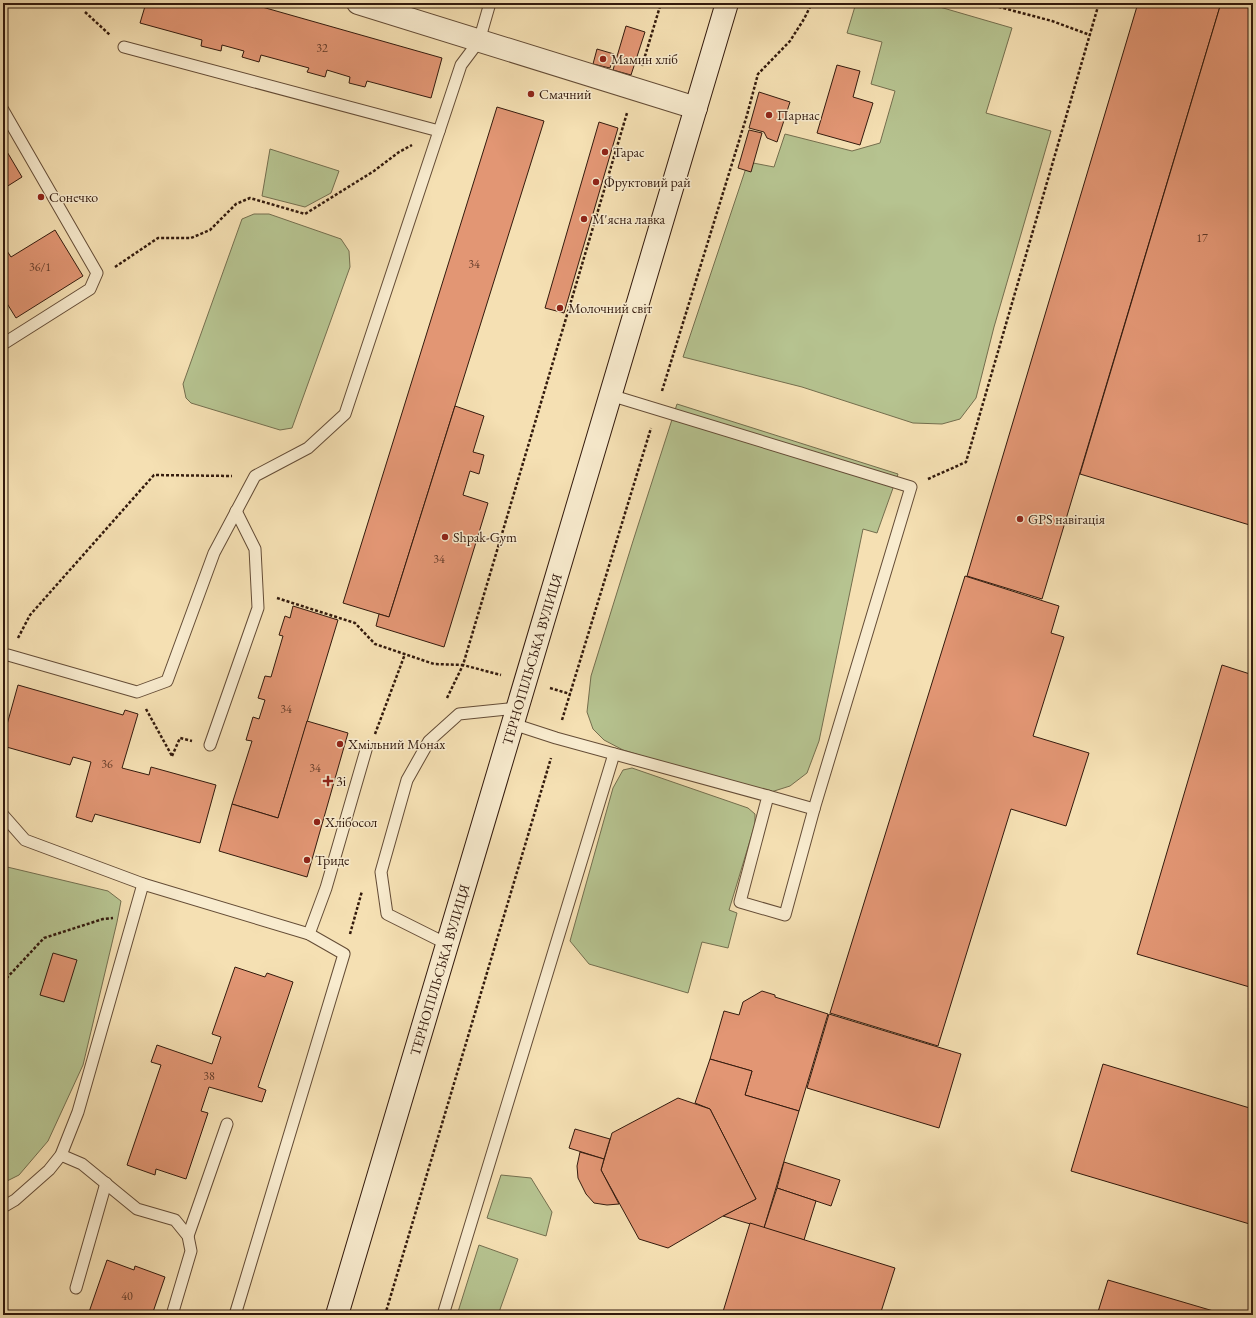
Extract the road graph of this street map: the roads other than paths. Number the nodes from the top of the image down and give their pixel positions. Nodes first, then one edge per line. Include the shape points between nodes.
1 (358, 3) edge
2 (490, 3) edge
3 (727, 3) edge
4 (479, 40) junction
5 (124, 47) road end
6 (696, 108) junction
7 (3, 110) edge
8 (439, 131) junction
9 (3, 344) edge
10 (610, 395) junction
11 (236, 511) junction
12 (5, 656) edge
13 (515, 716) junction
14 (210, 745) dead end
15 (366, 750) dead end
16 (614, 754) junction
17 (768, 796) junction
18 (814, 809) junction
19 (3, 815) edge
20 (143, 884) junction
21 (309, 934) junction
22 (447, 944) junction
23 (227, 1124) dead end
24 (61, 1155) junction
25 (106, 1183) junction
26 (3, 1207) edge
27 (188, 1236) junction
28 (76, 1288) dead end
29 (172, 1315) edge
30 (234, 1315) edge
31 (337, 1315) edge
32 (443, 1315) edge

1 - 4 main road
2 - 4 lane
3 - 6 main road, ТЕРНОПІЛЬСЬКА ВУЛИЦЯ
4 - 6 main road
4 - 8 lane via 461,65
5 - 8 lane
6 - 10 main road, ТЕРНОПІЛЬСЬКА ВУЛИЦЯ
7 - 9 lane via 97,273 90,289
8 - 11 lane via 345,414 308,448 255,476
10 - 13 main road, ТЕРНОПІЛЬСЬКА ВУЛИЦЯ
10 - 18 lane via 911,487
11 - 12 lane via 214,554 167,682 137,692
11 - 14 lane via 255,549 258,608
13 - 16 lane via 556,738
13 - 22 main road, ТЕРНОПІЛЬСЬКА ВУЛИЦЯ
13 - 22 lane via 459,714 429,741 407,780 381,872 387,914
15 - 21 lane via 326,888
16 - 17 lane
16 - 32 lane
17 - 18 lane
17 - 18 lane via 740,902 747,904 785,914
19 - 20 lane via 25,840
20 - 21 lane
20 - 24 lane via 78,1112
21 - 30 lane via 344,954
22 - 31 main road, ТЕРНОПІЛЬСЬКА ВУЛИЦЯ
23 - 27 lane
24 - 25 lane via 82,1164
24 - 26 lane via 49,1170 15,1200
25 - 27 lane via 138,1210 175,1220
25 - 28 lane
27 - 29 lane via 192,1251

